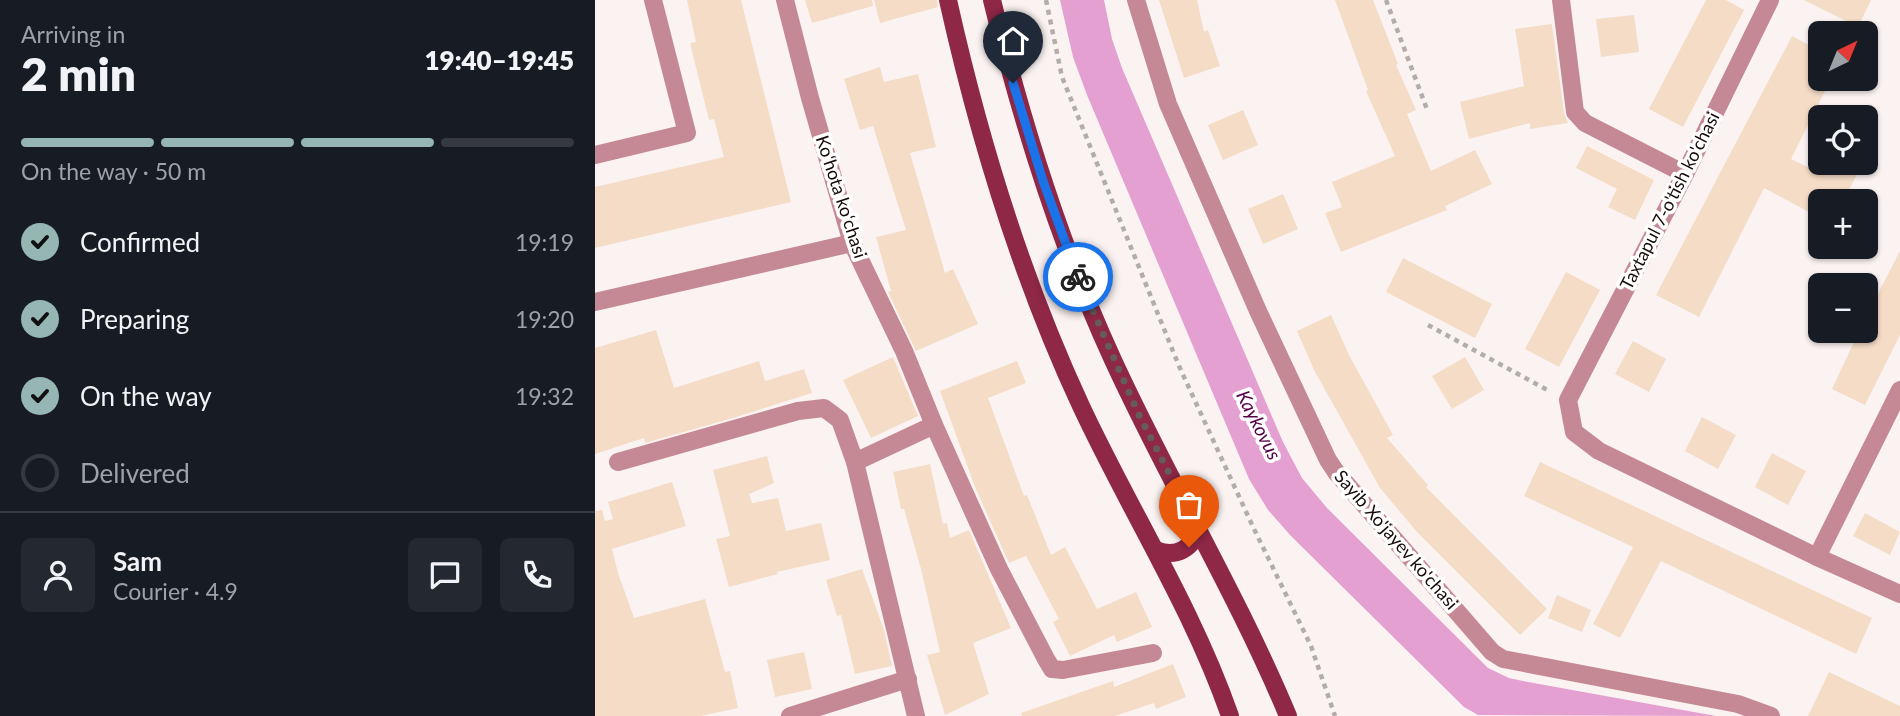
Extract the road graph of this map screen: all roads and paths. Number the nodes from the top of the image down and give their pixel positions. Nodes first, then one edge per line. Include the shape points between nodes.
1 (653, 0) edge
2 (785, 0) edge
3 (948, 0) edge
4 (992, 0) edge
5 (1045, 0) edge
6 (1136, 0) edge
7 (1386, 0) edge
8 (1561, 0) edge
9 (1770, 0) edge
10 (1428, 111) dead end
11 (595, 155) edge
12 (1685, 174) junction
13 (852, 243) junction
14 (595, 302) edge
15 (1428, 325) dead end
16 (1900, 390) edge
17 (1568, 400) junction
18 (934, 425) junction
19 (855, 461) junction
20 (618, 462) dead end
21 (1197, 527) junction
22 (1156, 550) junction
23 (1817, 557) junction
24 (1900, 594) edge
25 (1153, 653) dead end
26 (908, 679) junction
27 (790, 716) edge
28 (916, 716) edge
29 (1230, 716) edge
30 (1288, 716) edge
31 (1335, 716) edge
32 (1771, 716) edge

1 - 11 street via 687,133
2 - 13 street, Koʻhota koʻchasi
3 - 22 main road via 986,148 1043,317 1091,426
4 - 21 main road via 1024,122 1064,241 1112,358
5 - 31 path via 1062,78 1191,392 1311,646
6 - 32 street, Sayib Xo'jayev ko'chasi via 1168,104 1328,460 1492,652 1503,659 1738,704
7 - 10 path
8 - 12 street via 1575,112 1585,123
9 - 12 street, Taxtapul 7-o'tish ko'chasi
12 - 17 street, Taxtapul 7-o'tish ko'chasi
13 - 14 street
13 - 18 street, Koʻhota koʻchasi
15 - 17 path
16 - 23 street
17 - 23 street via 1574,432 1599,451
18 - 19 street
18 - 25 street, Koʻhota koʻchasi via 999,569 1052,669
19 - 20 street via 840,420 824,408 798,411
19 - 26 street
21 - 22 main road via 1194,541 1183,550
21 - 30 main road
22 - 29 main road
23 - 24 street
26 - 27 street
26 - 28 street

